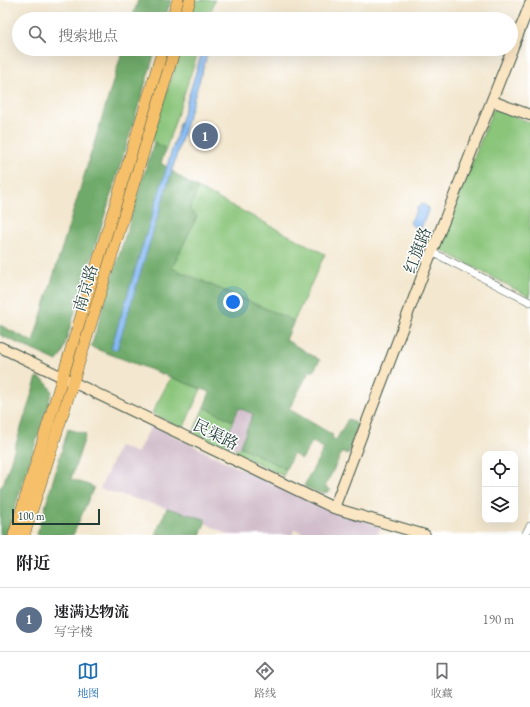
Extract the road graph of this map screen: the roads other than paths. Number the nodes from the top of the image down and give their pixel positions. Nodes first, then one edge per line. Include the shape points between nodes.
1 (178, 0) edge
2 (190, 0) edge
3 (530, 4) edge
4 (174, 12) edge
5 (186, 12) edge
6 (518, 35) edge
7 (160, 56) edge
8 (173, 56) edge
9 (510, 56) edge
10 (492, 101) junction
11 (530, 115) edge
12 (432, 252) junction
13 (530, 302) edge
14 (0, 347) edge
15 (62, 377) junction
16 (73, 382) junction
17 (334, 508) junction
18 (530, 526) edge
19 (14, 535) edge
20 (24, 535) edge
21 (425, 535) edge
22 (525, 535) edge

1 - 4 main road
2 - 5 main road
3 - 6 street, 红旗路
7 - 15 main road, 南京路
8 - 16 main road, 南京路
9 - 10 street, 红旗路
10 - 11 street
10 - 12 street, 红旗路
12 - 13 street
12 - 17 street, 红旗路
14 - 15 street, 民渠路
15 - 16 street, 民渠路
15 - 19 main road, 南京路
16 - 17 street, 民渠路
16 - 20 main road, 南京路
17 - 21 street, 民渠路
18 - 22 street

